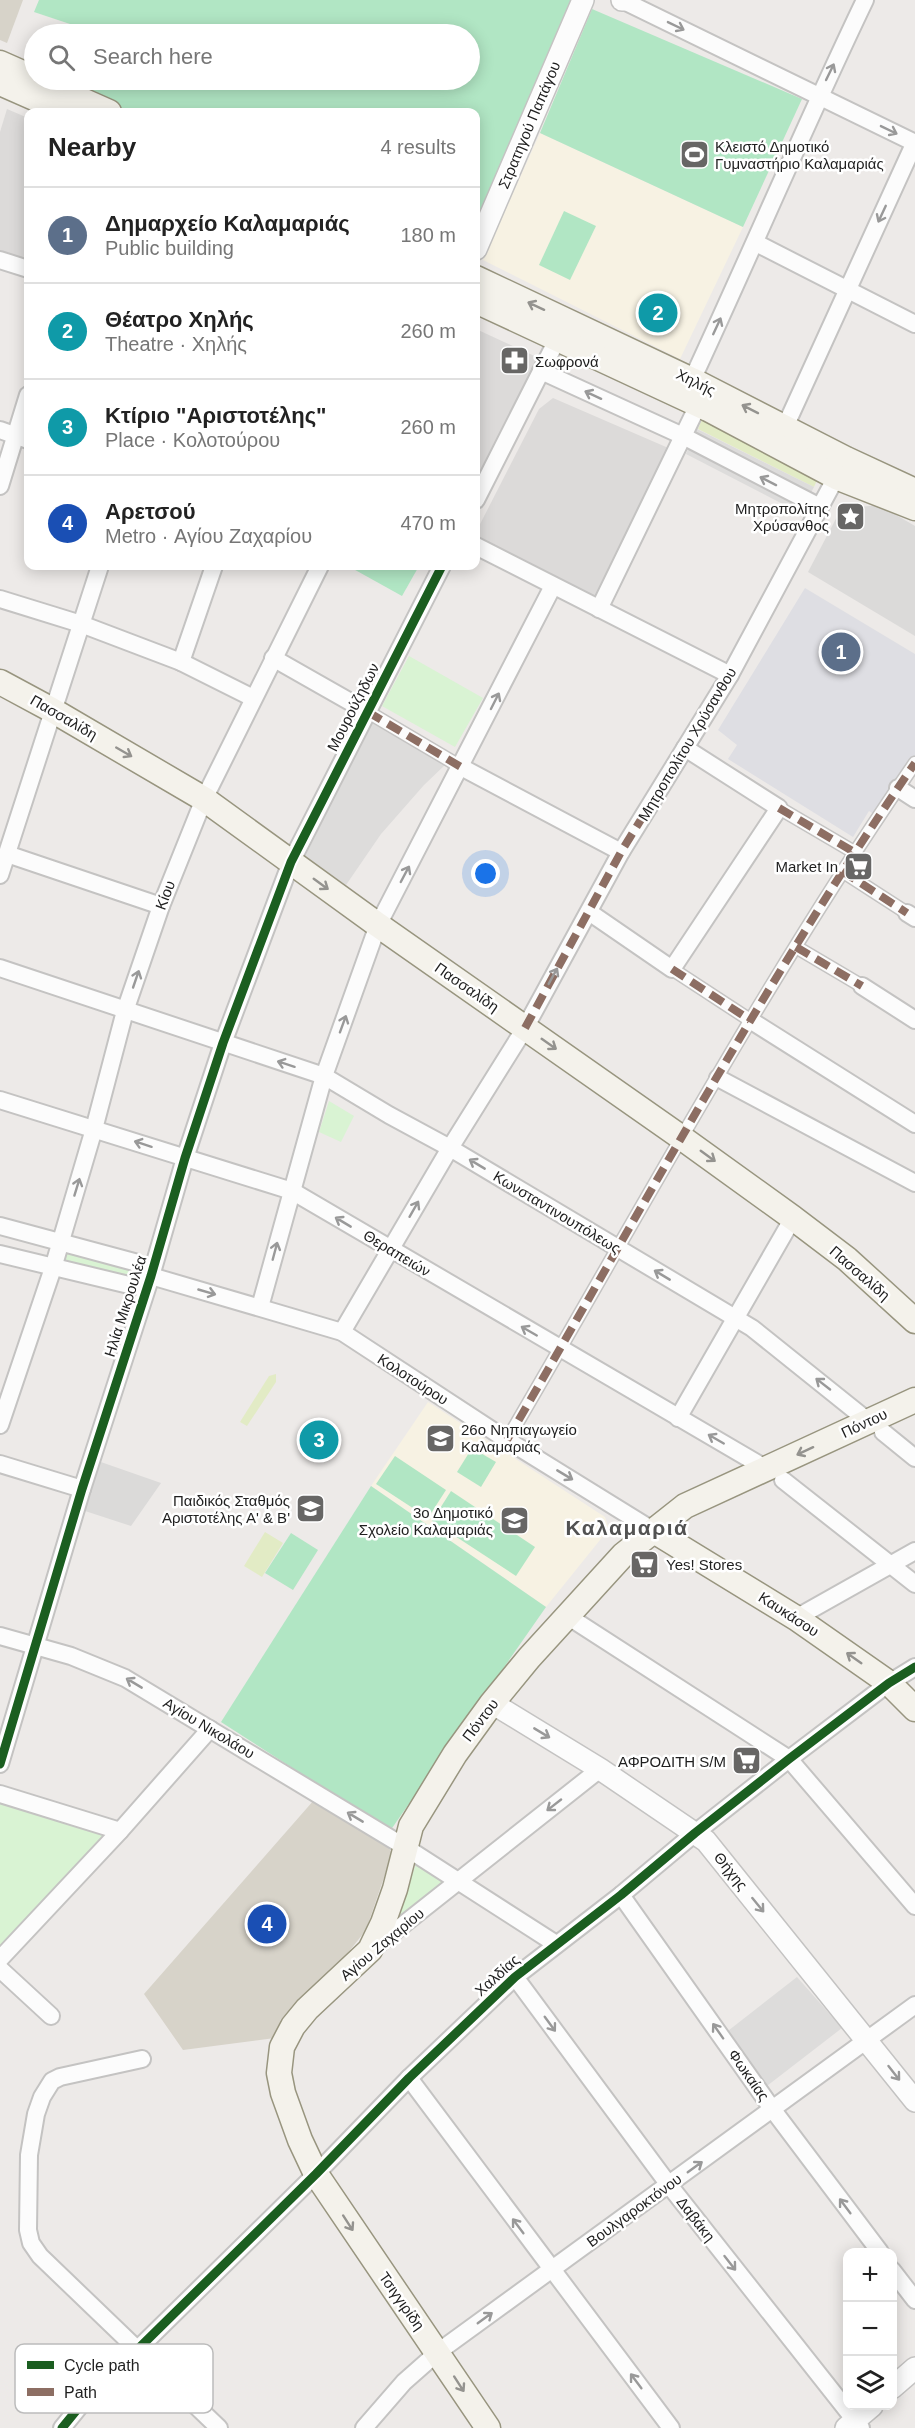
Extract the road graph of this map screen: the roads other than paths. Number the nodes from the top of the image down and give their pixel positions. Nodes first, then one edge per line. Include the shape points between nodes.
1 (583, 0) edge
2 (623, 0) edge
3 (865, 0) edge
4 (24, 79) edge
5 (3, 80) edge
6 (60, 90) edge
7 (819, 96) junction
8 (58, 108) edge
9 (100, 108) edge
10 (915, 142) edge
11 (480, 240) edge
12 (756, 243) junction
13 (0, 260) edge
14 (24, 268) edge
15 (480, 280) edge
16 (847, 289) junction
17 (480, 302) edge
18 (915, 324) edge
19 (562, 329) junction
20 (541, 371) junction
21 (699, 390) junction
22 (24, 407) edge
23 (785, 427) junction
24 (15, 435) edge
25 (683, 436) junction
26 (841, 468) junction
27 (0, 486) edge
28 (915, 491) edge
29 (480, 492) edge
30 (820, 507) junction
31 (915, 508) edge
32 (480, 548) edge
33 (99, 570) edge
34 (212, 570) edge
35 (318, 570) edge
36 (440, 570) edge
37 (553, 586) junction
38 (0, 599) edge
39 (598, 609) junction
40 (81, 624) junction
41 (273, 658) junction
42 (181, 662) junction
43 (730, 675) junction
44 (0, 682) edge
45 (253, 698) junction
46 (52, 710) junction
47 (368, 712) junction
48 (685, 748) junction
49 (915, 763) edge
50 (461, 767) junction
51 (898, 788) junction
52 (204, 799) junction
53 (915, 799) edge
54 (779, 808) junction
55 (621, 852) junction
56 (854, 852) junction
57 (7, 854) junction
58 (291, 862) junction
59 (842, 871) junction
60 (0, 875) edge
61 (161, 906) junction
62 (589, 912) junction
63 (911, 915) edge
64 (378, 926) junction
65 (796, 946) junction
66 (0, 968) edge
67 (672, 969) junction
68 (862, 986) joint
69 (125, 1011) junction
70 (750, 1020) junction
71 (915, 1020) edge
72 (525, 1028) junction
73 (223, 1043) junction
74 (324, 1076) junction
75 (718, 1078) junction
76 (0, 1100) edge
77 (915, 1124) edge
78 (94, 1129) junction
79 (682, 1138) junction
80 (450, 1148) junction
81 (185, 1158) junction
82 (915, 1183) edge
83 (292, 1191) junction
84 (793, 1218) junction
85 (0, 1226) edge
86 (60, 1243) junction
87 (618, 1248) junction
88 (390, 1250) junction
89 (0, 1254) edge
90 (52, 1268) junction
91 (151, 1276) junction
92 (260, 1307) junction
93 (735, 1318) junction
94 (915, 1321) edge
95 (342, 1332) junction
96 (560, 1349) junction
97 (915, 1400) edge
98 (915, 1417) edge
99 (678, 1418) junction
100 (0, 1425) edge
101 (876, 1427) junction
102 (507, 1440) junction
103 (915, 1458) edge
104 (0, 1464) edge
105 (775, 1474) junction
106 (82, 1489) junction
107 (654, 1530) junction
108 (915, 1551) edge
109 (892, 1564) junction
110 (915, 1584) edge
111 (569, 1617) junction
112 (796, 1618) junction
113 (0, 1636) edge
114 (34, 1646) junction
115 (915, 1667) edge
116 (889, 1683) junction
117 (492, 1703) junction
118 (915, 1709) edge
119 (210, 1729) junction
120 (789, 1760) junction
121 (0, 1764) edge
122 (600, 1769) junction
123 (0, 1794) edge
124 (120, 1831) junction
125 (695, 1833) junction
126 (405, 1847) junction
127 (457, 1882) junction
128 (621, 1895) junction
129 (915, 1906) edge
130 (556, 1944) junction
131 (370, 1950) junction
132 (0, 1959) edge
133 (0, 1969) edge
134 (515, 1977) junction
135 (915, 2005) edge
136 (51, 2016) dead end
137 (867, 2039) junction
138 (142, 2060) dead end
139 (409, 2078) junction
140 (915, 2101) edge
141 (773, 2110) junction
142 (316, 2174) junction
143 (669, 2185) junction
144 (876, 2248) edge
145 (551, 2270) junction
146 (897, 2277) edge
147 (915, 2300) edge
148 (132, 2344) edge
149 (142, 2344) edge
150 (438, 2352) junction
151 (915, 2368) edge
152 (897, 2384) edge
153 (868, 2410) edge
154 (74, 2413) edge
155 (203, 2413) edge
156 (854, 2425) edge
157 (62, 2428) edge
158 (219, 2428) edge
159 (364, 2428) edge
160 (488, 2428) edge
161 (671, 2428) edge

1 - 11 street, Στρατηγού Παπάγου
2 -> 7 street
7 -> 3 street
4 - 5 main road
5 - 8 main road
6 - 9 main road
7 -> 10 street
7 - 12 street
10 -> 16 street
12 - 16 street
21 -> 12 street
13 - 14 street
19 -> 15 main road, Χηλής
16 - 18 street
16 - 23 street
17 - 19 main road, Χηλής
19 - 20 street
19 - 21 main road, Χηλής
25 -> 20 street
20 - 29 street
23 -> 21 main road, Χηλής
21 - 25 street
21 - 26 main road, Χηλής
22 - 24 street
23 - 26 main road, Χηλής
24 - 27 street
30 -> 25 street
25 - 39 street
26 - 28 main road, Χηλής
26 - 30 street, Μητροπολίτου Χρύσανθου
26 - 31 main road, Χηλής
30 - 43 street, Μητροπολίτου Χρύσανθου
32 - 37 street
33 - 40 street
34 - 42 street
35 - 41 street, Κίου
36 - 47 street, Μουρούζηδων
37 - 39 street
50 -> 37 street
38 - 40 street
39 - 43 street
40 - 42 street
40 - 46 street
41 - 45 street, Κίου
41 - 47 street
42 - 45 street
43 - 48 street, Μητροπολίτου Χρύσανθου
44 - 46 main road, Πασσαλίδη
45 - 52 street, Κίου
46 -> 52 main road, Πασσαλίδη
46 - 57 street
47 - 50 street
47 - 58 street, Μουρούζηδων
48 - 54 street
48 - 55 street, Μητροπολίτου Χρύσανθου
49 - 51 street
50 - 55 street
64 -> 50 street
51 - 53 street
51 - 56 street
52 - 58 main road, Πασσαλίδη
52 - 61 street, Κίου
54 - 56 street
54 - 67 street
55 - 62 street, Μητροπολίτου Χρύσανθου
56 - 59 street
57 - 60 street
57 - 61 street
58 -> 64 main road, Πασσαλίδη
58 - 73 street, Ηλία Μικρουλέα
59 - 63 street
59 - 65 street
69 -> 61 street, Κίου
62 - 67 street
72 -> 62 street, Μητροπολίτου Χρύσανθου
64 - 72 main road, Πασσαλίδη
74 -> 64 street
65 - 68 street
65 - 70 street
66 - 69 street, Κωνσταντινουπόλεως
67 - 70 street
68 - 71 street
69 - 73 street, Κωνσταντινουπόλεως
69 - 78 street, Κίου
70 - 75 street
70 - 77 street
72 -> 79 main road, Πασσαλίδη
72 - 80 street, Μητροπολίτου Χρύσανθου
74 -> 73 street, Κωνσταντινουπόλεως
73 - 81 street, Ηλία Μικρουλέα
74 - 80 street, Κωνσταντινουπόλεως
74 - 83 street
75 - 79 street
75 - 82 street
76 - 78 street, Θεραπειών
81 -> 78 street, Θεραπειών
86 -> 78 street, Κίου
79 -> 84 main road, Πασσαλίδη
79 - 87 street
87 -> 80 street, Κωνσταντινουπόλεως
88 -> 80 street, Μητροπολίτου Χρύσανθου
81 - 83 street, Θεραπειών
81 - 91 street, Ηλία Μικρουλέα
88 -> 83 street, Θεραπειών
92 -> 83 street
84 - 93 street
84 - 94 main road, Πασσαλίδη via 847,1259
85 - 86 street, Κολοτούρου
86 - 90 street, Κίου
86 - 91 street, Κολοτούρου via 134,1262
93 -> 87 street, Κωνσταντινουπόλεως
87 - 96 street
88 - 95 street, Μητροπολίτου Χρύσανθου
96 -> 88 street, Θεραπειών
89 - 90 street
90 - 91 street via 129,1285
90 - 100 street, Κίου
91 -> 92 street, Κολοτούρου
91 - 106 street, Ηλία Μικρουλέα
92 - 95 street, Κολοτούρου
93 - 99 street
101 -> 93 street, Κωνσταντινουπόλεως
95 - 102 street, Κολοτούρου
96 - 99 street, Θεραπειών
96 - 102 street
97 - 101 main road, Πόντου
98 - 101 main road, Πόντου
105 -> 99 street, Θεραπειών
101 - 103 street, Κωνσταντινουπόλεως
101 - 105 main road, Πόντου
102 -> 107 street, Κολοτούρου
104 - 106 street
105 - 107 main road, Πόντου via 691,1519
105 - 109 street, Θεραπειών
106 - 114 street, Ηλία Μικρουλέα
107 - 111 main road, Πόντου via 623,1555
107 - 112 main road, Καυκάσου
108 - 109 street
109 - 110 street, Θεραπειών
109 - 112 street
111 - 117 main road, Πόντου
111 - 120 street
116 -> 112 main road, Καυκάσου
113 - 114 street, Αγίου Νικολάου
119 -> 114 street, Αγίου Νικολάου via 125,1678
114 - 121 street, Ηλία Μικρουλέα
115 - 116 street, Χαλδίας
116 - 118 main road, Καυκάσου
116 - 120 street, Χαλδίας
117 -> 122 street, Θήχης
117 - 126 main road, Πόντου via 420,1808
119 - 124 street
126 -> 119 street, Αγίου Νικολάου
120 - 125 street, Χαλδίας
120 - 129 street
122 - 125 street, Θήχης
122 -> 127 street, Αγίου Ζαχαρίου
123 - 124 street
124 - 132 street
125 - 128 street, Χαλδίας
125 -> 137 street, Θήχης via 706,1841
126 - 127 street, Αγίου Νικολάου
126 - 131 main road, Πόντου via 395,1889
127 - 130 street, Αγίου Νικολάου
127 - 131 street, Αγίου Ζαχαρίου
128 - 130 street, Χαλδίας
141 -> 128 street, Φωκαίας
130 - 134 street, Χαλδίας
131 - 142 main road, Αγίου Ζαχαρίου via 303,2014 285,2040 280,2056 279,2073 286,2103
133 - 136 street
134 - 139 street, Χαλδίας
134 -> 143 street, Δαβάκη
135 - 137 street, Βουλγαροκτόνου
137 -> 140 street, Θήχης
137 - 141 street, Βουλγαροκτόνου
138 - 148 street via 52,2081 36,2114 29,2155 31,2243
139 - 142 street, Χαλδίας
145 -> 139 street
143 -> 141 street, Βουλγαροκτόνου
144 -> 141 street, Φωκαίας
142 - 149 street, Χαλδίας
142 -> 150 main road, Τσιγγιρίδη
143 - 145 street, Βουλγαροκτόνου
143 -> 156 street, Δαβάκη
150 -> 145 street, Βουλγαροκτόνου
161 -> 145 street
146 - 147 street
150 - 159 street, Βουλγαροκτόνου via 404,2382
150 -> 160 main road, Τσιγγιρίδη
151 - 152 street
153 - 156 street
154 - 157 street, Χαλδίας
155 - 158 street

